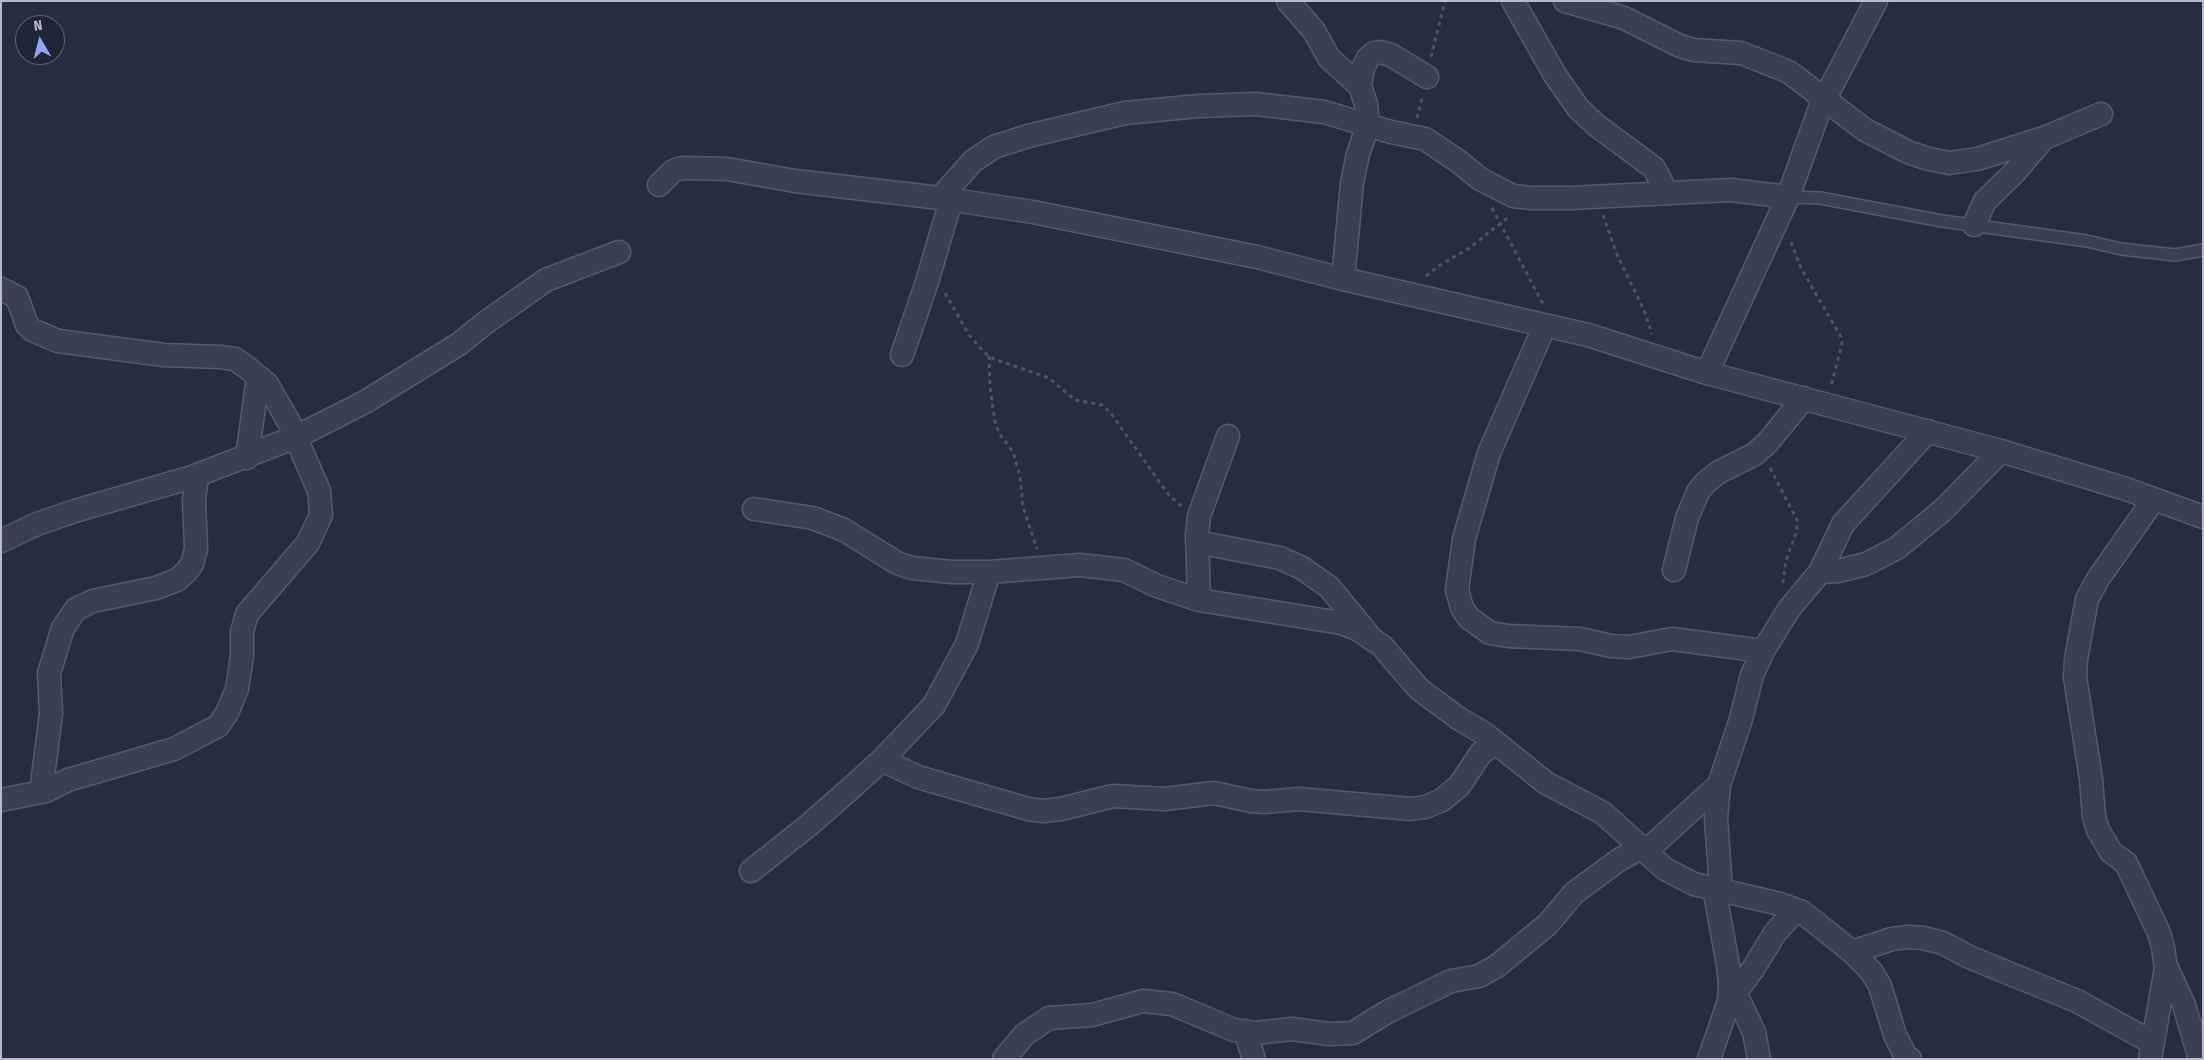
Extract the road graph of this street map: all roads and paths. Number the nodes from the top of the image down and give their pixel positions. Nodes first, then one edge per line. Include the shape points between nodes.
1 (1288, 1) edge
2 (1514, 1) edge
3 (1566, 1) edge
4 (1876, 1) edge
5 (1427, 77) dead end
6 (1360, 86) junction
7 (1824, 100) junction
8 (2101, 114) dead end
9 (1368, 125) junction
10 (2044, 138) junction
11 (659, 184) dead end
12 (1667, 193) junction
13 (1594, 196) junction
14 (1534, 198) junction
15 (946, 199) junction
16 (1784, 205) junction
17 (1501, 223) junction
18 (1974, 225) junction
19 (2203, 250) edge
20 (620, 252) dead end
21 (931, 269) junction
22 (1343, 279) junction
23 (1, 289) edge
24 (1406, 293) junction
25 (1550, 326) junction
26 (902, 355) dead end
27 (990, 356) junction
28 (1658, 357) junction
29 (1706, 372) junction
30 (258, 377) junction
31 (1804, 398) junction
32 (1827, 404) junction
33 (1928, 432) junction
34 (1228, 436) dead end
35 (296, 437) junction
36 (1761, 449) junction
37 (2001, 451) junction
38 (246, 458) junction
39 (196, 476) junction
40 (2154, 499) junction
41 (754, 509) dead end
42 (1199, 516) junction
43 (2203, 517) edge
44 (1, 541) edge
45 (1197, 542) junction
46 (1045, 568) junction
47 (1674, 570) dead end
48 (989, 572) junction
49 (1820, 572) junction
50 (1199, 600) junction
51 (1784, 616) junction
52 (1371, 637) junction
53 (1763, 651) junction
54 (1496, 743) junction
55 (882, 760) junction
56 (1719, 785) junction
57 (41, 792) junction
58 (1, 800) edge
59 (1644, 849) junction
60 (751, 871) dead end
61 (1717, 889) junction
62 (1796, 910) junction
63 (1852, 952) junction
64 (2166, 966) junction
65 (1732, 997) junction
66 (1245, 1031) junction
67 (2152, 1051) edge
68 (1004, 1059) edge
69 (1254, 1059) edge
70 (1709, 1059) edge
71 (1759, 1059) edge
72 (1910, 1059) edge
73 (2200, 1059) edge

1 - 6 street via 1314,31 1329,58
2 - 12 street via 1555,75 1578,108 1654,168
3 - 7 street via 1624,18 1693,50 1733,52 1755,58 1789,72
4 - 7 street
5 - 6 street via 1381,52 1368,58
6 - 9 street
7 - 10 street via 1884,140 1910,153 1949,163 1977,159
7 - 16 street
8 - 10 street
9 - 14 street via 1425,139 1494,188 1513,196
9 - 15 street via 1324,112 1256,104 1125,113 994,147 973,161
9 - 22 street via 1352,183
10 - 18 street via 1985,201
11 - 15 street via 673,171 706,168
12 - 13 street
12 - 16 street via 1731,190
13 - 14 street
13 - 28 path via 1618,257 1644,310
14 - 17 path
15 - 21 street
15 - 22 street via 1145,234
16 - 18 lane via 1820,198
16 - 29 street
16 - 32 path via 1801,268 1842,344
17 - 24 path via 1468,249 1437,267
17 - 25 path
18 - 19 lane via 2087,241 2121,250 2175,255
20 - 35 street via 546,280 459,344 365,402
21 - 26 street
21 - 27 path via 968,335
22 - 24 street
23 - 30 street via 17,297 27,325 40,335 58,341 164,355 220,356 235,359
24 - 25 street
25 - 28 street
25 - 53 street via 1489,453 1464,539 1457,590 1462,608 1469,618 1490,633 1499,635 1580,639 1629,647 1672,639
27 - 42 path via 1049,378 1075,400 1102,405 1168,494 1189,512
27 - 46 path via 995,422 1013,452 1020,476 1023,508
28 - 29 street
29 - 31 street
30 - 35 street via 277,399
30 - 38 street
31 - 32 street
31 - 36 street
32 - 33 street
33 - 37 street
33 - 49 street via 1843,524
34 - 42 street
35 - 38 street
35 - 57 street via 319,491 321,515 308,543 247,614 242,632 237,689 218,726 174,749 68,780
36 - 47 street via 1704,483 1687,518
36 - 51 path via 1797,520 1797,531 1783,577
37 - 40 street
37 - 49 street via 1943,510 1897,548 1866,564
38 - 39 street
39 - 44 street via 75,511
39 - 57 street via 196,548 186,572 177,580 156,588 93,601 76,609 63,628 49,673 51,713
40 - 43 street
40 - 64 street via 2087,599 2075,677 2094,817 2103,840 2111,852 2126,863 2140,891 2159,933
41 - 48 street via 813,518 844,530 897,563 912,568
42 - 45 street
45 - 50 street
45 - 52 street via 1280,558 1302,568 1329,587
46 - 48 street
46 - 50 street via 1080,565 1124,570
48 - 55 street via 967,644 934,705
49 - 51 street
50 - 52 street via 1341,623
51 - 53 street
52 - 54 street via 1419,689
53 - 56 street via 1752,675
54 - 55 street via 1481,753 1459,786 1442,800 1411,809 1299,799 1258,802 1207,793 1164,799 1113,796 1043,811 918,777
54 - 59 street via 1546,783 1603,813
55 - 60 street
56 - 59 street
56 - 61 street
57 - 58 street
59 - 61 street via 1665,869 1694,884
59 - 66 street via 1619,860 1574,893 1548,924 1516,952 1479,976 1451,981 1387,1012 1353,1033 1329,1034 1292,1029
61 - 62 street
61 - 65 street
62 - 63 street
62 - 65 street
63 - 67 street via 1909,937 1943,943 2077,1002
63 - 72 street via 1871,971 1880,986 1895,1035
64 - 67 street
64 - 73 street via 2184,1005
65 - 70 street
65 - 71 street via 1754,1032
66 - 68 street via 1218,1024 1172,1004 1143,1001 1092,1015 1049,1018 1024,1035
66 - 69 street

